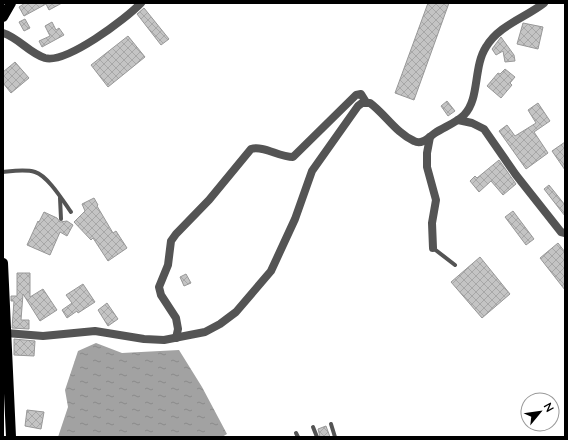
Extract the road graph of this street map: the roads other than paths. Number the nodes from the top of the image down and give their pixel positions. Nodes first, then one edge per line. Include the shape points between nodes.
1 (11, 3) edge
2 (141, 3) edge
3 (544, 3) edge
4 (3, 17) edge
5 (3, 33) edge
6 (366, 102) junction
7 (458, 120) junction
8 (430, 137) junction
9 (3, 172) edge
10 (60, 197) junction
11 (71, 212) dead end
12 (61, 219) dead end
13 (565, 233) edge
14 (433, 248) joint
15 (3, 263) edge
16 (455, 265) dead end
17 (4, 295) edge
18 (6, 333) junction
19 (176, 338) junction
20 (331, 424) dead end
21 (313, 427) dead end
22 (11, 437) edge
23 (317, 437) edge
24 (336, 437) edge

1 - 4 main road
2 - 5 street via 108,30 69,54 55,59 38,55
3 - 7 street via 501,30 486,46 478,64 471,101 466,113
6 - 8 street via 375,106 413,141 419,142
6 - 19 street via 354,111 312,171 291,228 276,261 265,277 236,312 224,322 205,332
6 - 19 street via 361,94 356,95 293,156 259,148 251,149 197,214 176,234 170,244 168,268 158,287 176,318
7 - 8 street
7 - 13 street via 472,122 484,129 525,187 562,234
8 - 14 street via 427,167 436,200 432,223
9 - 10 lane via 26,171 39,174
10 - 11 lane
10 - 12 lane
14 - 16 lane
15 - 17 main road
17 - 18 main road
18 - 19 street via 43,336 95,331 144,339
18 - 22 main road
20 - 24 lane
21 - 23 lane

